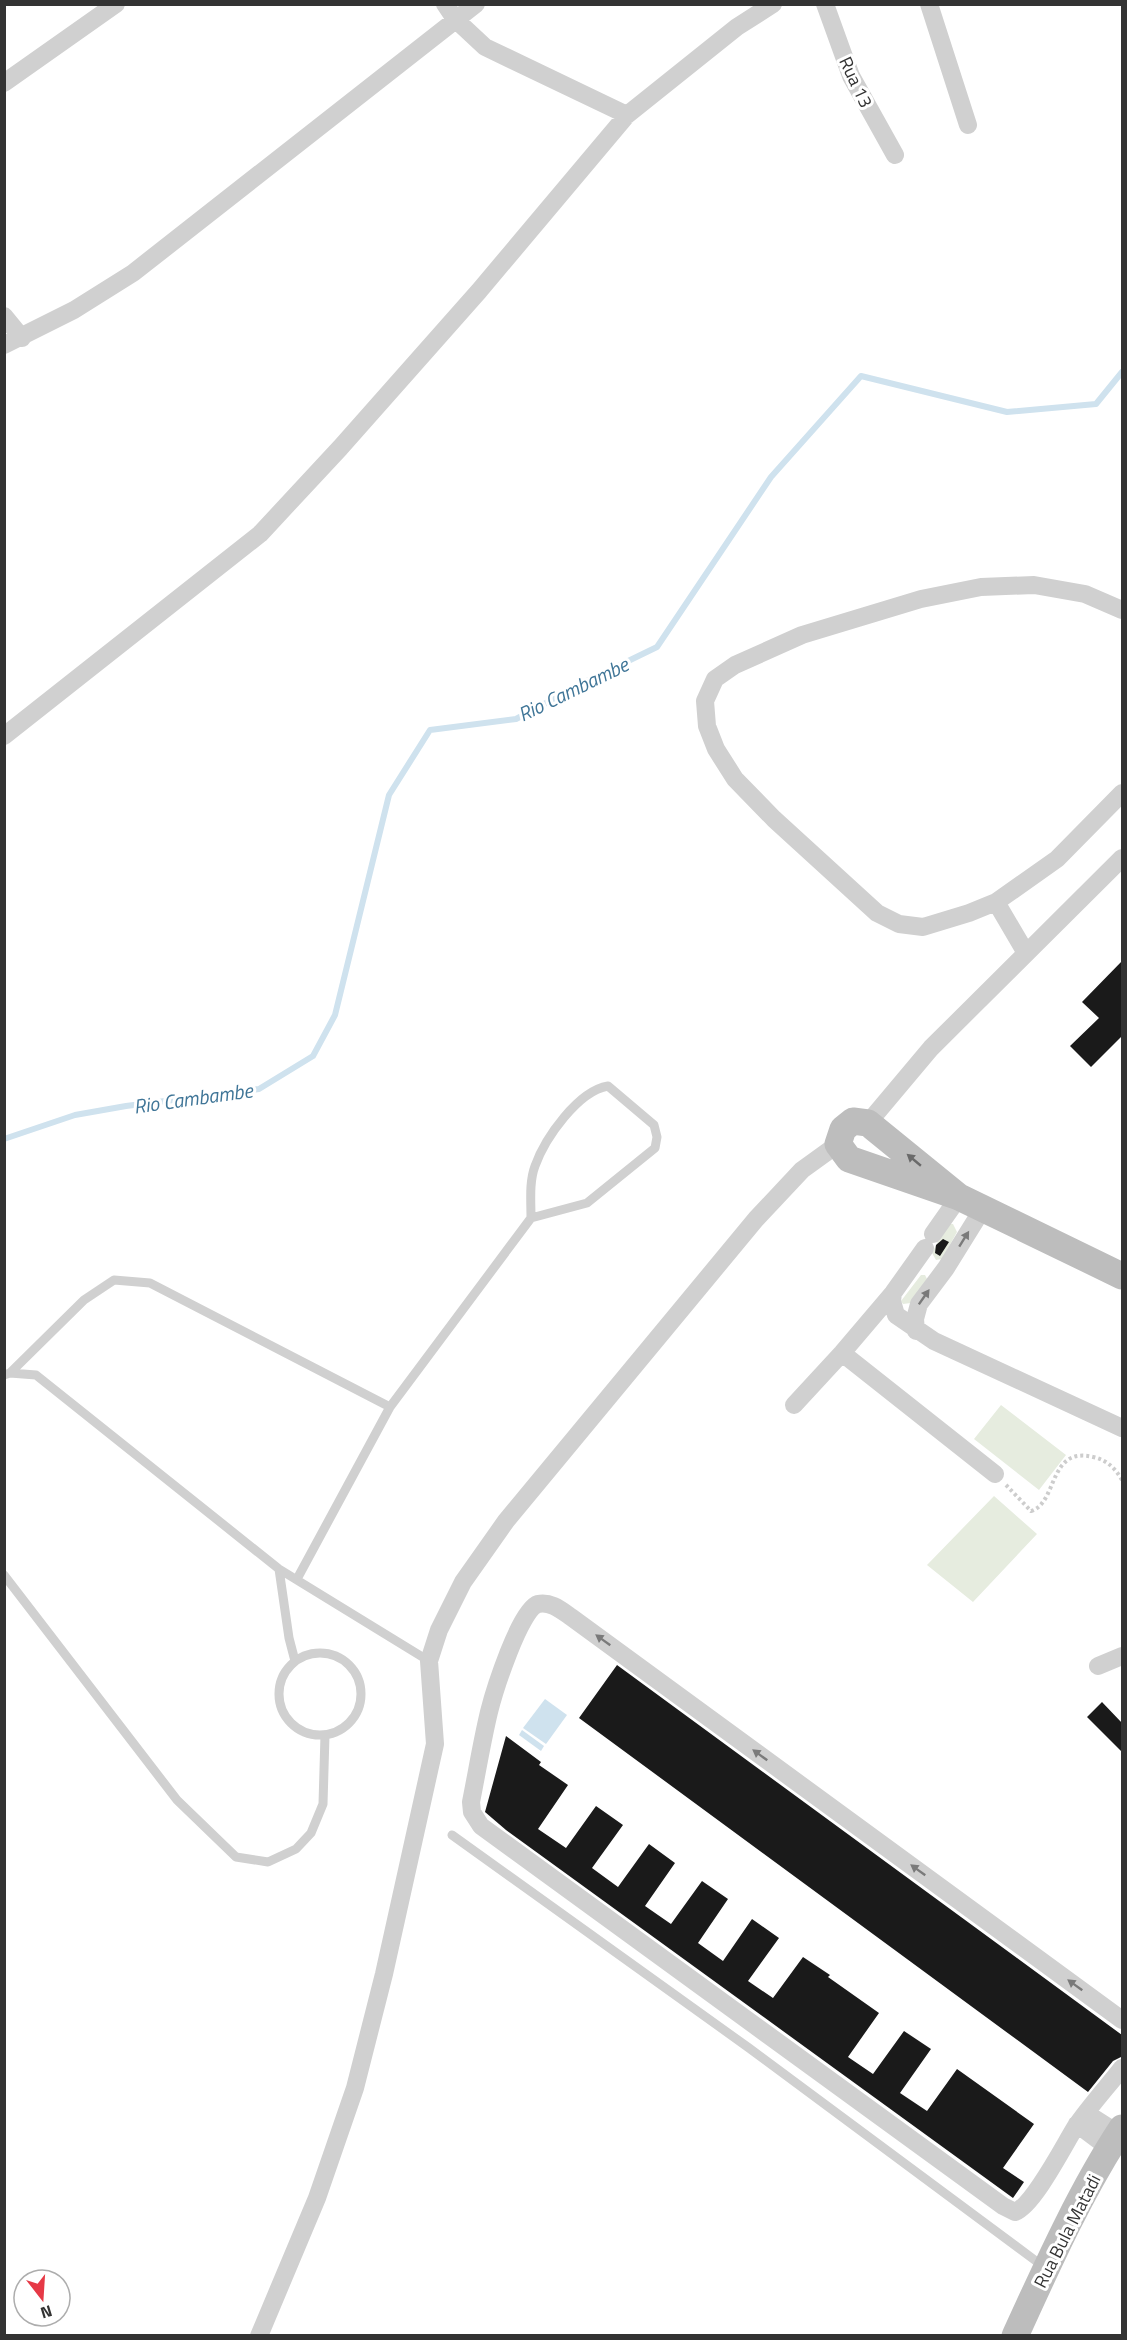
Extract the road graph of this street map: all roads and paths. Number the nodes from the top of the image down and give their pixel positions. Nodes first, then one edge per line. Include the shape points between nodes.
1 (116, 4) edge
2 (476, 4) edge
3 (773, 4) edge
4 (825, 4) edge
5 (929, 4) edge
6 (450, 12) edge
7 (4, 83) edge
8 (627, 115) junction
9 (968, 125) dead end
10 (895, 155) dead end
11 (4, 316) edge
12 (21, 338) junction
13 (4, 345) edge
14 (1122, 610) edge
15 (4, 736) edge
16 (1122, 793) edge
17 (1122, 858) edge
18 (996, 902) junction
19 (1026, 953) junction
20 (868, 1123) junction
21 (838, 1144) junction
22 (970, 1204) junction
23 (531, 1218) junction
24 (926, 1246) junction
25 (946, 1268) junction
26 (1122, 1276) edge
27 (893, 1293) junction
28 (916, 1331) junction
29 (842, 1353) junction
30 (7, 1374) edge
31 (794, 1405) dead end
32 (390, 1407) junction
33 (1122, 1428) edge
34 (995, 1474) joint
35 (1122, 1480) edge
36 (279, 1569) junction
37 (4, 1575) edge
38 (297, 1579) junction
39 (1122, 1656) edge
40 (295, 1661) junction
41 (429, 1661) junction
42 (1098, 1666) dead end
43 (325, 1735) junction
44 (452, 1835) dead end
45 (1122, 2020) edge
46 (1122, 2068) edge
47 (1082, 2119) junction
48 (1117, 2137) edge
49 (1046, 2268) junction
50 (259, 2336) edge
51 (1015, 2336) edge

1 - 7 street
2 - 6 street
3 - 8 street via 737,27
4 - 10 street, Rua 13 via 851,76
5 - 9 street
6 - 8 street via 485,47
6 - 12 street via 134,273
8 - 15 street via 479,291 260,534
11 - 12 street
12 - 13 street
14 - 18 street via 1085,594 1035,585 981,587 921,599 802,635 735,665 715,679 705,701 707,726 735,779 877,913 899,924 923,927
16 - 18 street via 1057,859
17 - 19 street
18 - 19 street
19 - 20 street via 931,1048
20 - 21 street via 853,1121 843,1129
22 -> 20 street
21 - 22 street via 849,1159
21 - 41 street via 802,1170 756,1219 506,1521 463,1582 439,1630
22 - 24 street
25 -> 22 street
22 - 26 street
23 - 23 lane via 535,1166 558,1123 582,1098 597,1088 609,1086 654,1125 655,1148 587,1203
23 - 32 lane
24 - 25 street via 938,1267
24 - 27 street
28 -> 25 street via 919,1304
27 - 28 street via 896,1315
27 - 29 street
28 - 33 street
29 - 31 street
29 - 34 street
30 - 32 lane via 84,1300 114,1281 150,1283
30 - 36 lane via 36,1375
32 - 38 lane
34 - 35 path via 1031,1511 1043,1503 1059,1469 1075,1457 1105,1460
36 - 38 lane
36 - 40 lane
37 - 43 lane via 177,1800 236,1857 268,1862 296,1849 311,1833 323,1804
38 - 41 lane
39 - 42 street
40 - 43 lane via 280,1685 283,1712 300,1730
40 - 43 lane via 307,1655 329,1654 348,1664 356,1675 361,1689 356,1713 348,1724
41 - 50 street via 435,1744 384,1974 355,2088 317,2198
44 - 49 lane
45 -> 47 street via 571,1617 546,1603 537,1604 526,1613 487,1722 471,1802 481,1827 1010,2210 1022,2210 1034,2195
46 - 47 street
47 - 48 street
48 - 49 street, Rua Bula Matadi
49 - 51 street, Rua Bula Matadi

